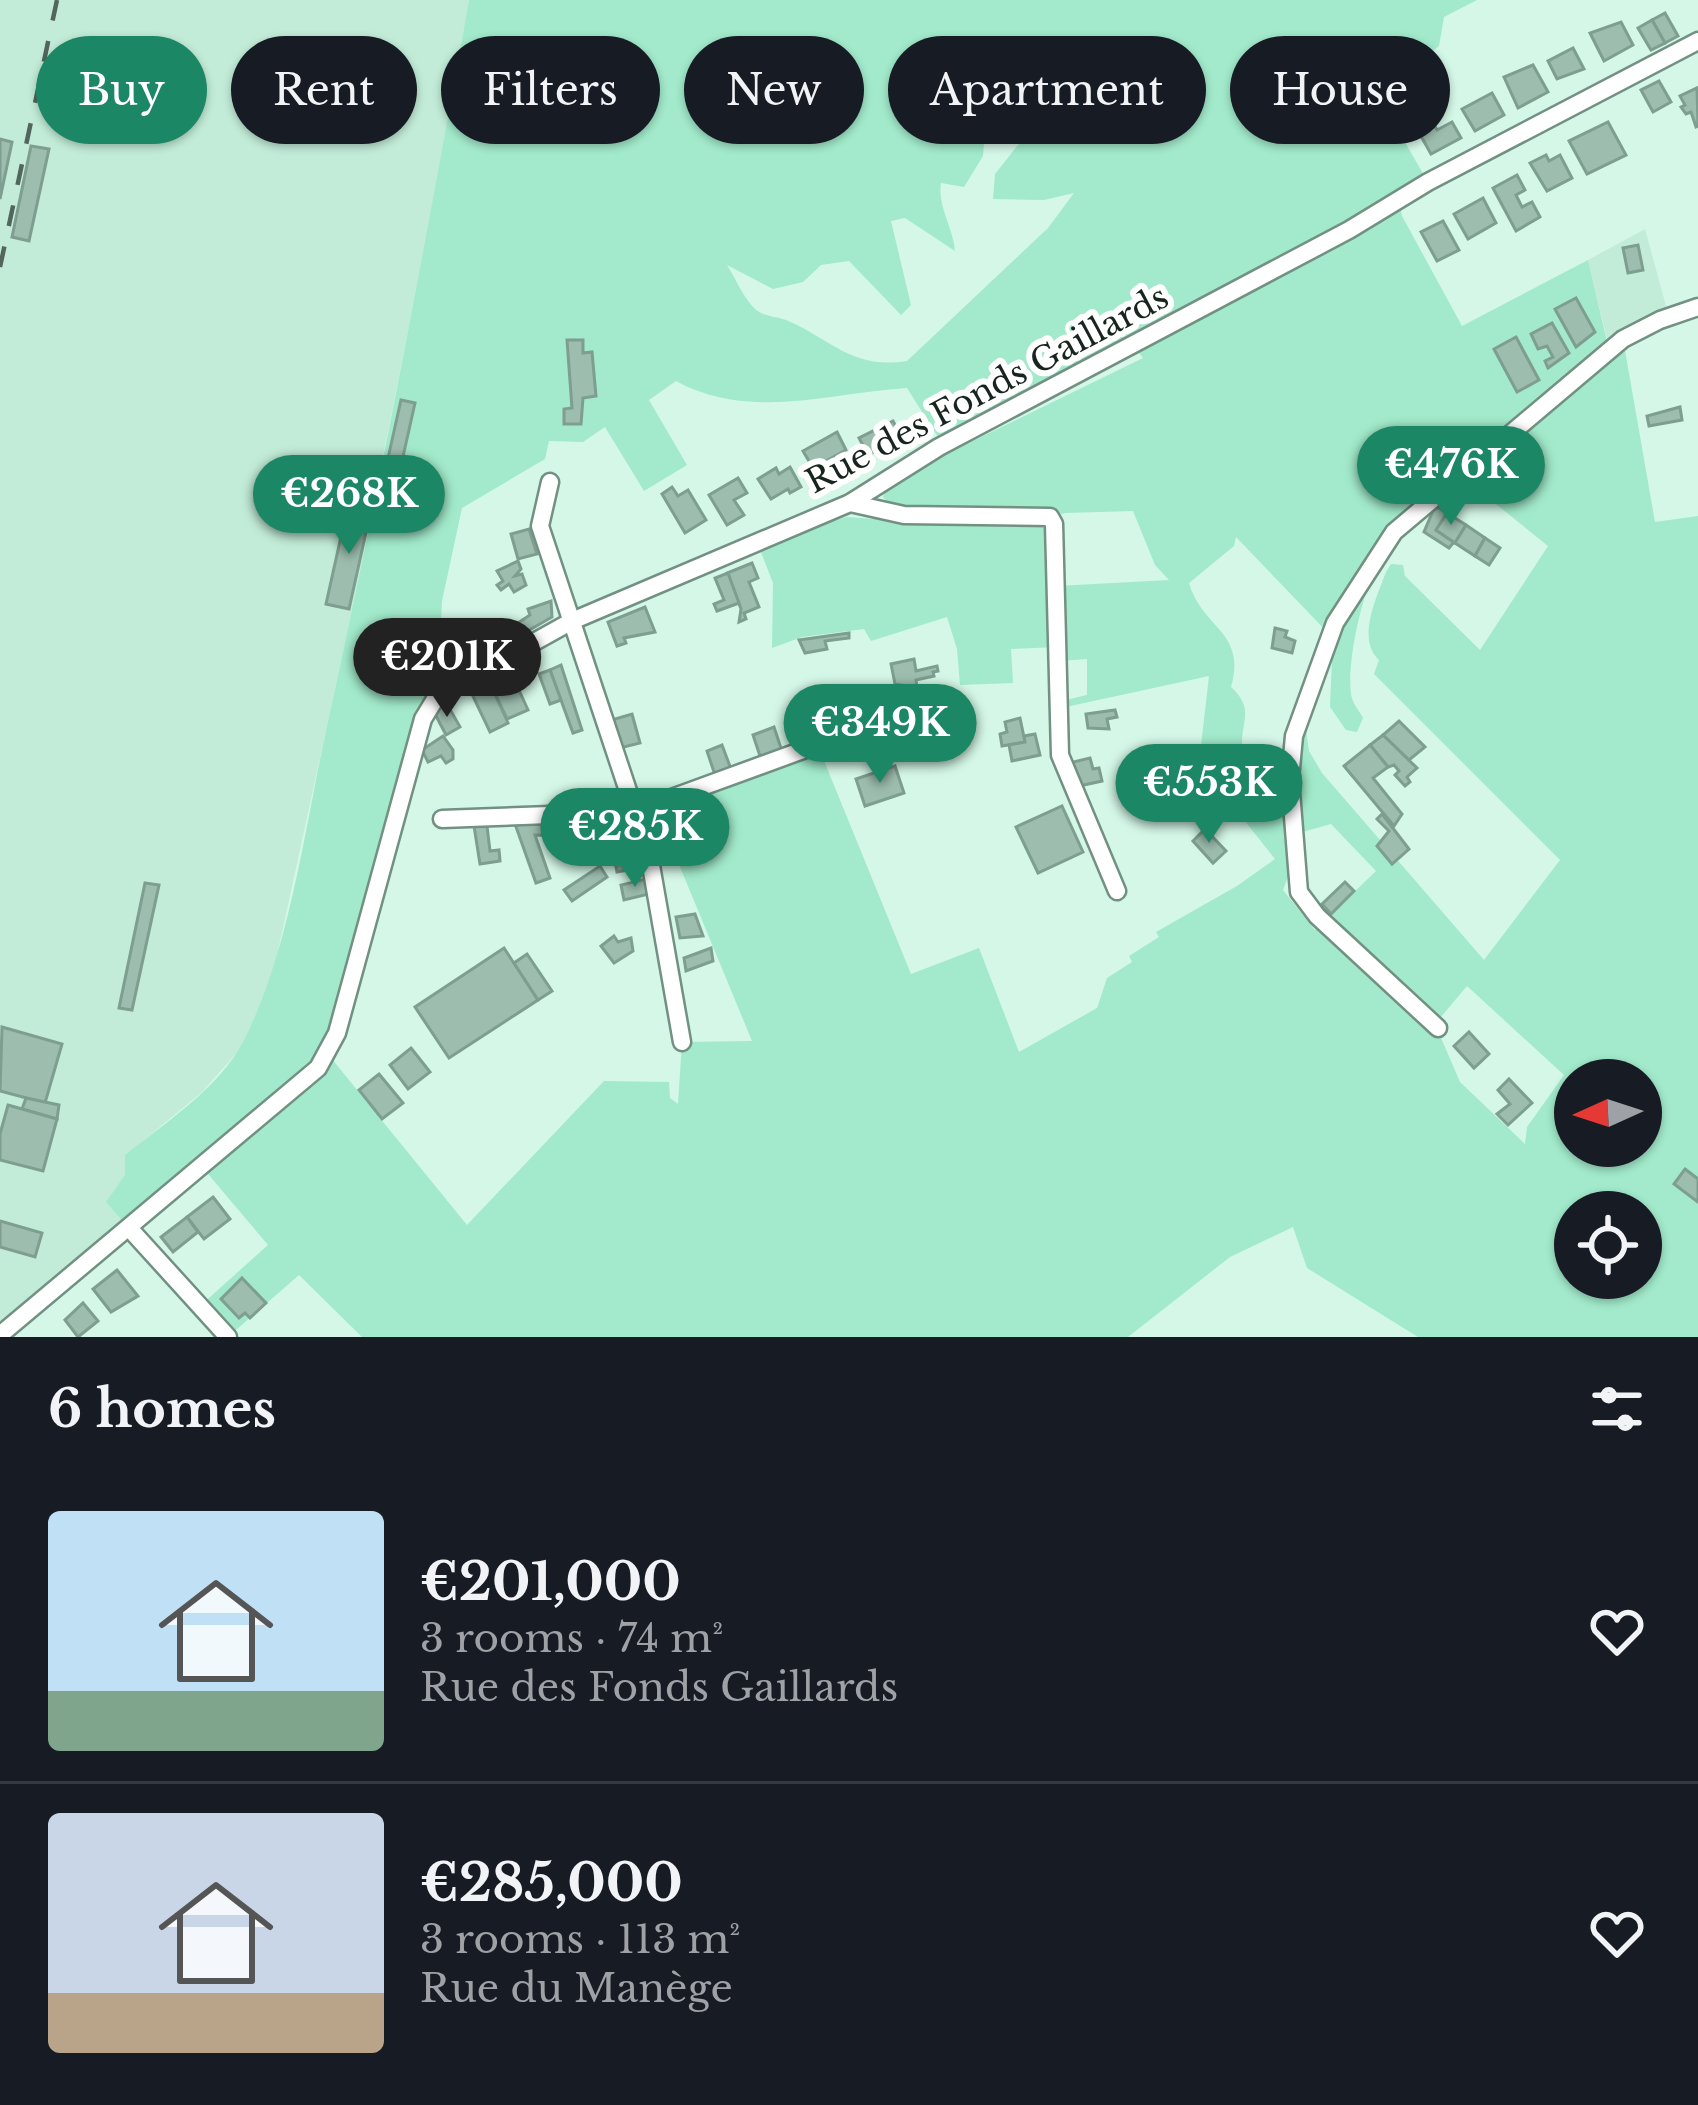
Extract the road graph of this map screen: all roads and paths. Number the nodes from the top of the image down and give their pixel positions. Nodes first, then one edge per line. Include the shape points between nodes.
1 (1698, 41) edge
2 (1698, 307) edge
3 (550, 482) dead end
4 (850, 503) junction
5 (572, 621) junction
6 (930, 719) dead end
7 (633, 812) junction
8 (442, 820) dead end
9 (1117, 891) dead end
10 (1438, 1028) dead end
11 (682, 1042) dead end
12 (130, 1228) junction
13 (0, 1335) edge
14 (228, 1337) edge

1 - 4 street, Rue des Fonds Gaillards via 939,447
2 - 10 street via 1623,339 1394,532 1336,623 1294,736 1299,892
3 - 5 street via 540,526
4 - 5 street, Rue des Fonds Gaillards
4 - 9 street via 904,514 1050,518 1060,755
5 - 7 street
5 - 12 street, Rue des Fonds Gaillards via 427,707 327,1054 304,1083
6 - 7 street via 888,719
7 - 8 street
7 - 11 street via 649,854
12 - 13 street, Rue des Fonds Gaillards
12 - 14 street

